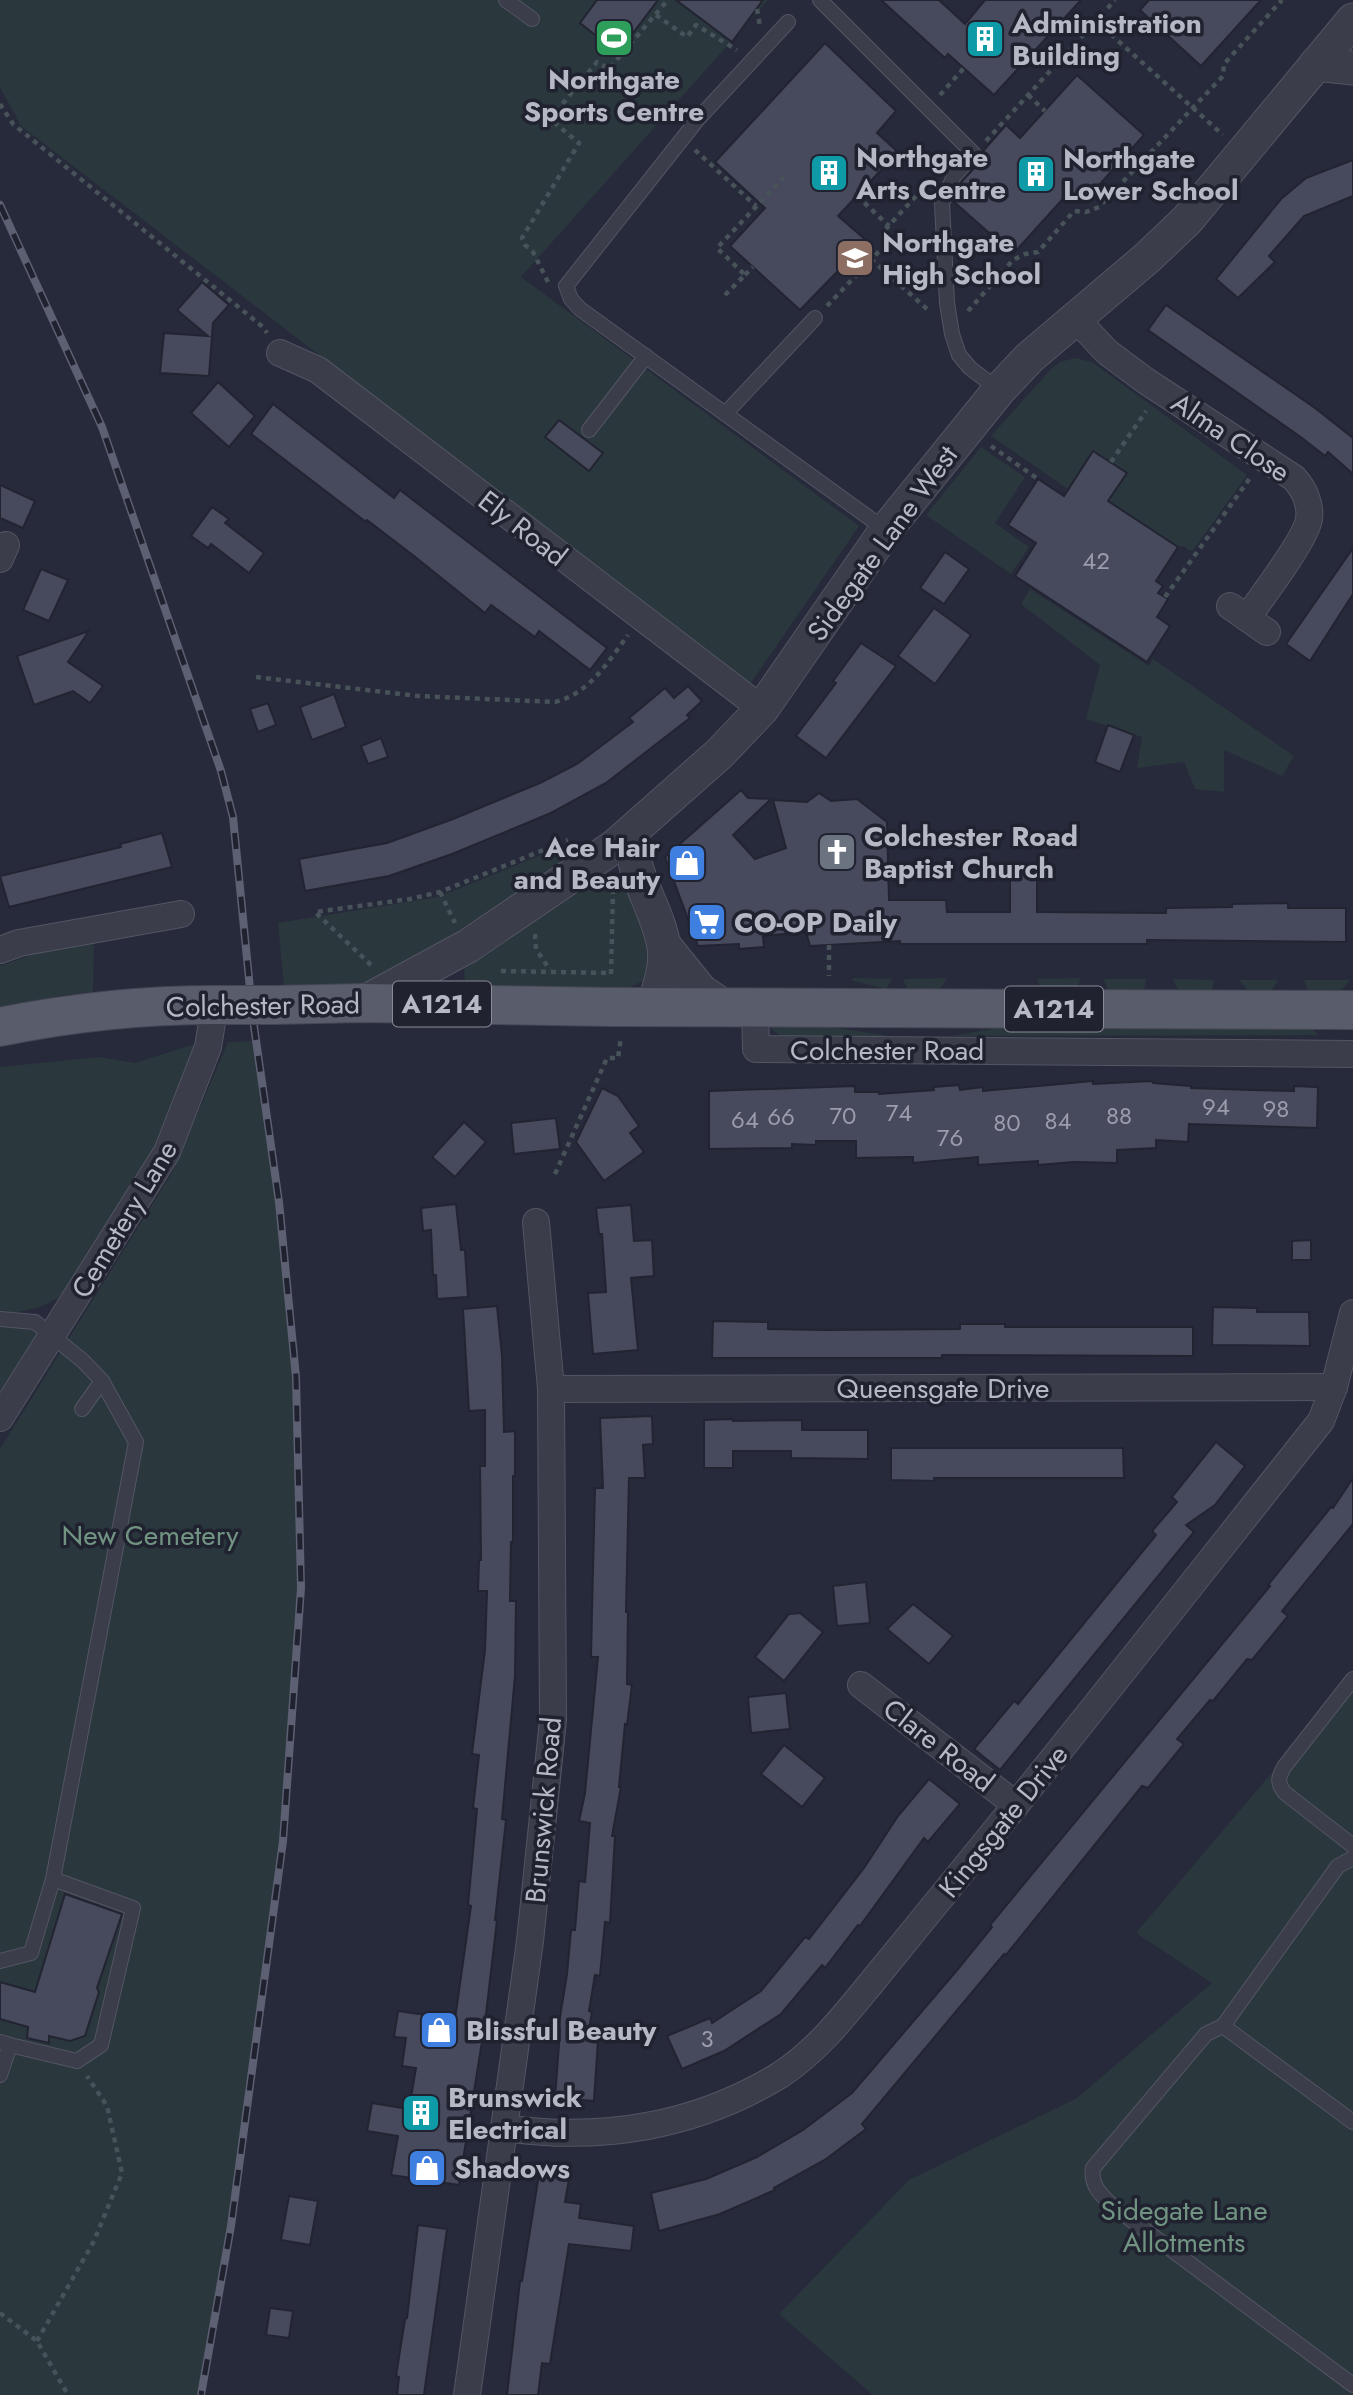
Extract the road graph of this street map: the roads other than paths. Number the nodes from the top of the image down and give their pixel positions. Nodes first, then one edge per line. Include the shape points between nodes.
1 (506, 0) edge
2 (820, 0) edge
3 (532, 19) dead end
4 (788, 22) dead end
5 (1352, 22) edge
6 (1316, 64) junction
7 (1353, 68) edge
8 (815, 318) road end
9 (1076, 319) junction
10 (273, 343) road end
11 (646, 356) junction
12 (999, 390) junction
13 (725, 414) junction
14 (589, 430) dead end
15 (886, 530) junction
16 (1248, 619) dead end
17 (762, 709) junction
18 (633, 831) junction
19 (181, 914) dead end
20 (664, 945) junction
21 (0, 950) edge
22 (368, 985) junction
23 (224, 1005) junction
24 (740, 1007) junction
25 (1353, 1010) edge
26 (638, 1016) junction
27 (0, 1027) edge
28 (1353, 1054) edge
29 (536, 1222) dead end
30 (1353, 1313) edge
31 (0, 1319) edge
32 (53, 1336) junction
33 (102, 1381) junction
34 (1334, 1387) junction
35 (551, 1390) junction
36 (82, 1409) dead end
37 (0, 1418) edge
38 (1353, 1679) edge
39 (860, 1685) dead end
40 (1016, 1805) junction
41 (1353, 1846) edge
42 (1353, 1857) edge
43 (53, 1879) junction
44 (0, 1961) edge
45 (1223, 2026) junction
46 (5, 2044) edge
47 (0, 2075) edge
48 (1353, 2122) edge
49 (506, 2128) junction
50 (1353, 2385) edge
51 (467, 2395) edge

1 - 3 lane
2 - 12 lane via 974,154 954,176 942,203 947,303 959,355
4 - 11 lane via 698,119 566,286 580,309
5 - 6 street, Sidegate Lane West
6 - 7 street
6 - 9 street, Sidegate Lane West via 1186,220
8 - 13 lane
9 - 12 street, Sidegate Lane West
9 - 16 street, Alma Close via 1107,352 1146,381 1300,485 1309,511 1304,534
10 - 17 street, Ely Road via 318,370
11 - 13 lane
11 - 14 lane
12 - 15 street, Sidegate Lane West
13 - 15 lane
15 - 17 street, Sidegate Lane West
17 - 18 street, Sidegate Lane West
18 - 20 street via 635,866
18 - 22 street, Sidegate Lane West via 468,946
19 - 21 street
20 - 24 street via 701,991
20 - 26 street via 664,967
22 - 23 main road, Colchester Road / A1214, bridge via 274,1005
22 - 26 main road, Colchester Road / A1214
23 - 27 main road, Colchester Road / A1214 via 159,1006
23 - 32 street, Cemetery Lane via 167,1152
24 - 25 main road, Colchester Road / A1214
24 - 26 main road, Colchester Road / A1214
24 - 28 street, Colchester Road via 756,1049
29 - 35 street, Brunswick Road
30 - 34 street, Kingsgate Drive
31 - 32 lane via 35,1322
32 - 33 lane
32 - 37 street, Cemetery Lane
33 - 36 lane
33 - 43 lane via 136,1442
34 - 35 street, Queensgate Drive
34 - 40 street, Kingsgate Drive via 1321,1421
35 - 49 street, Brunswick Road via 553,1720
38 - 41 lane via 1278,1777 1285,1793
39 - 40 street, Clare Road
40 - 49 street, Kingsgate Drive via 833,2030 782,2073 727,2103 663,2124 621,2132 569,2134
42 - 45 lane via 1338,1866
43 - 44 lane via 31,1953
43 - 46 lane via 133,1908 101,2045 77,2060
45 - 48 lane
45 - 50 lane via 1206,2034 1093,2168 1091,2177 1098,2192 1114,2207
46 - 47 lane
49 - 51 street, Brunswick Road

